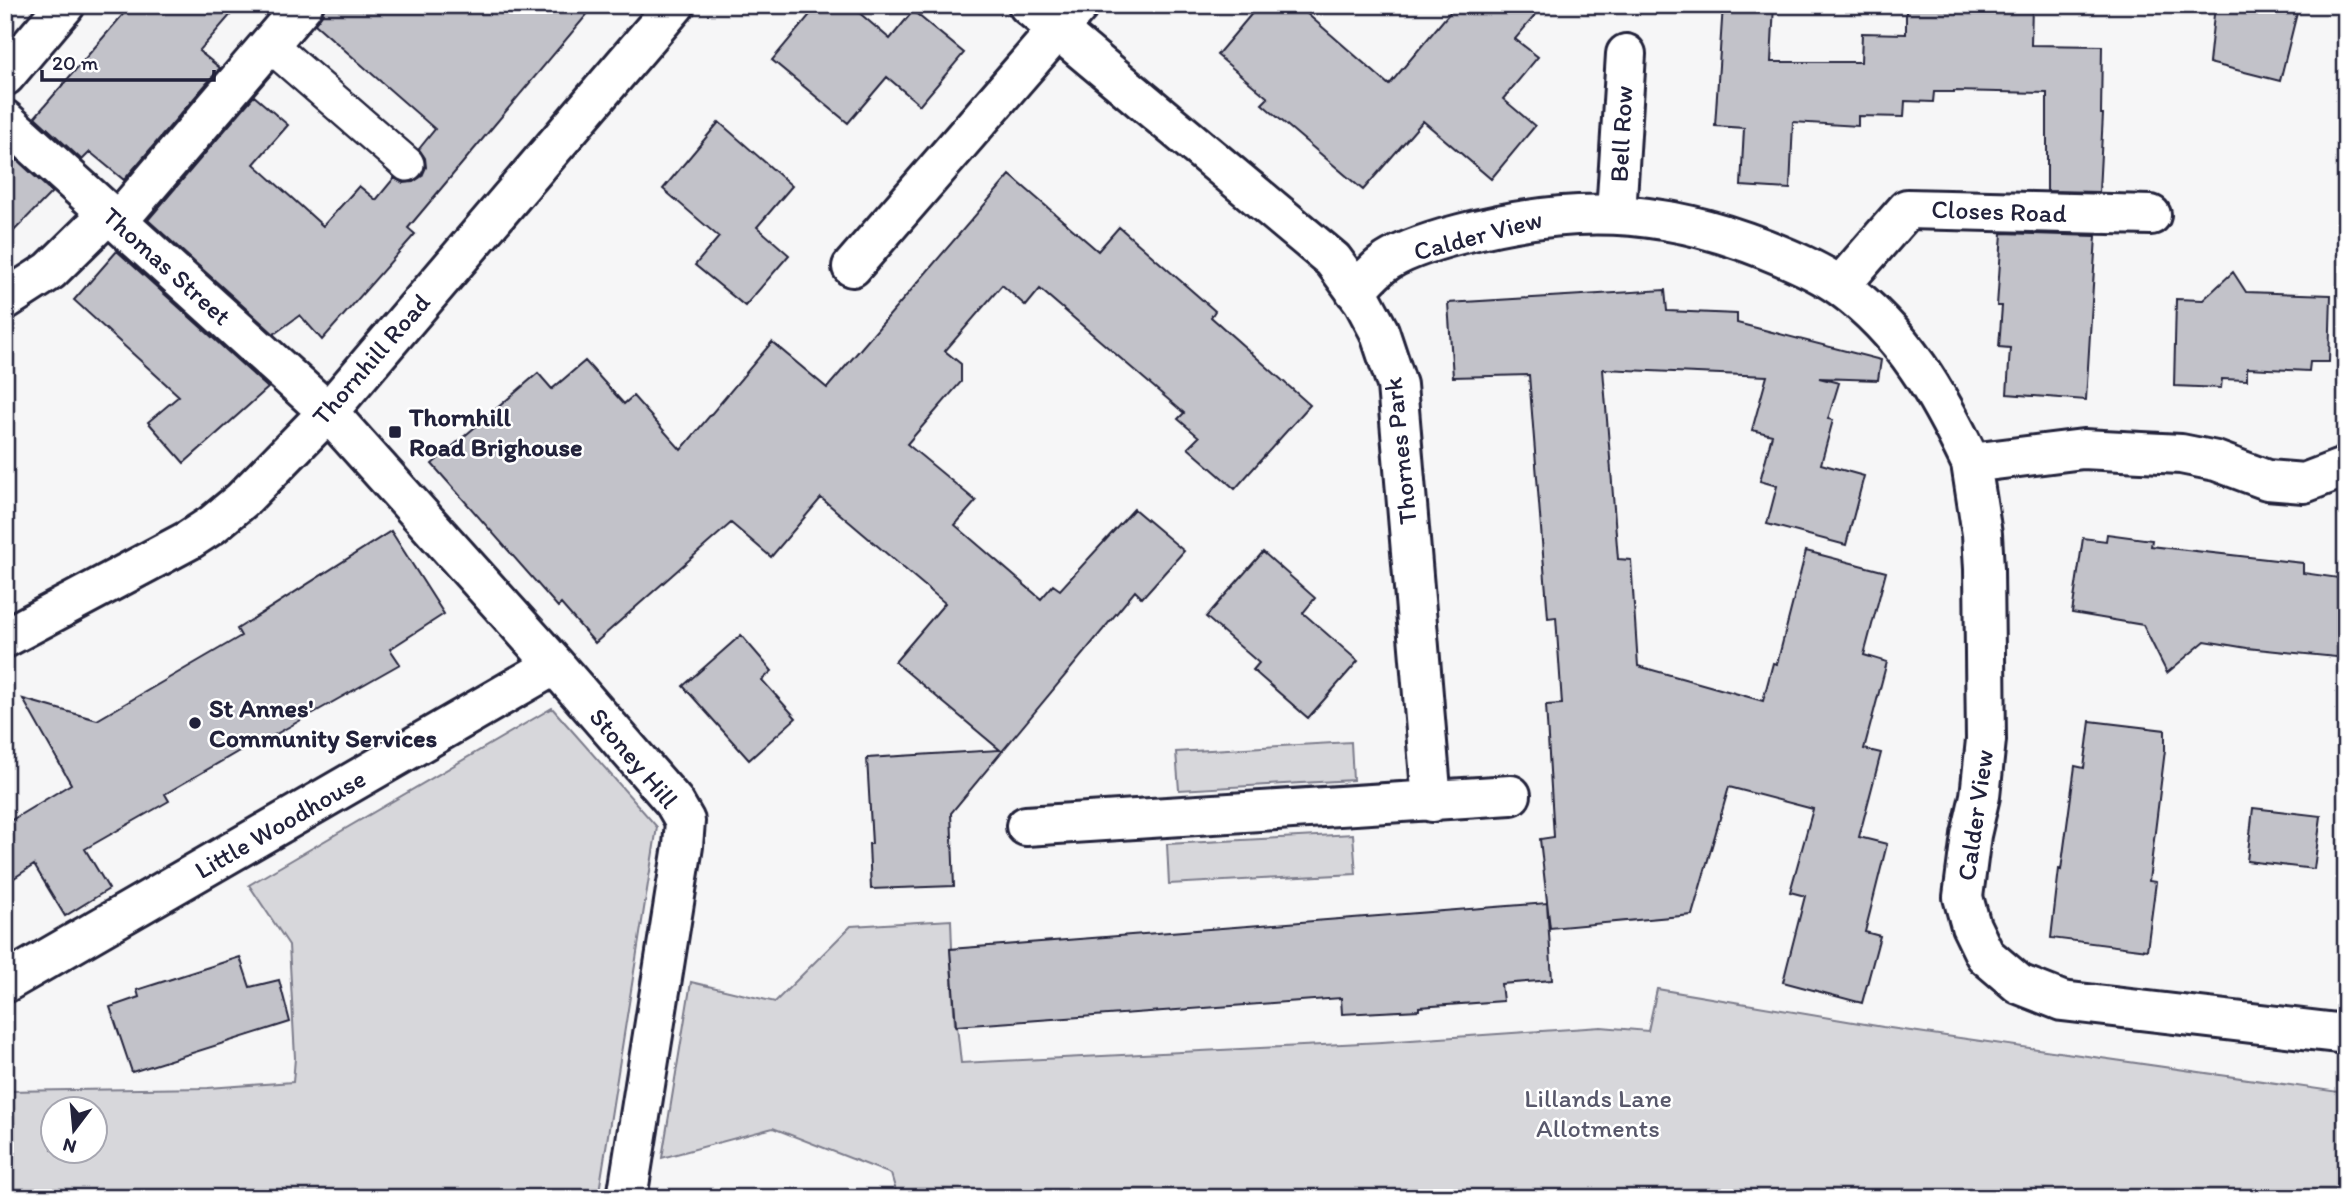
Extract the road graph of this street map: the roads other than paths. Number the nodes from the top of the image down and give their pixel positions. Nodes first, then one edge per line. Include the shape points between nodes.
1 (65, 5) edge
2 (303, 5) edge
3 (675, 5) edge
4 (1028, 5) edge
5 (1069, 18) edge
6 (269, 44) junction
7 (1626, 54) dead end
8 (5, 76) edge
9 (5, 120) edge
10 (407, 164) dead end
11 (1616, 214) junction
12 (2151, 215) dead end
13 (113, 217) junction
14 (852, 267) dead end
15 (1840, 286) junction
16 (1355, 291) junction
17 (5, 300) edge
18 (328, 412) junction
19 (1971, 463) junction
20 (2346, 467) edge
21 (5, 639) edge
22 (555, 665) junction
23 (1511, 795) dead end
24 (1432, 802) junction
25 (1027, 826) dead end
26 (5, 983) edge
27 (2346, 1034) edge
28 (627, 1198) edge

1 - 8 street
2 - 6 street
3 - 18 street, Thornhill Road
4 - 5 street, Thornes Park
5 - 14 street
5 - 16 street, Thornes Park via 1333,260
6 - 10 lane
6 - 13 street
7 - 11 street, Bell Row
9 - 13 street, Thomas Street
11 - 15 street, Calder View via 1732,236
11 - 16 street, Calder View via 1550,216 1429,242 1383,264
12 - 15 street, Closes Road via 1907,209
13 - 17 street via 50,271
13 - 18 street, Thomas Street
15 - 19 street, Calder View via 1879,320 1916,363 1947,410
16 - 24 street, Thornes Park via 1379,331 1397,385
18 - 21 street, Thornhill Road via 212,525
18 - 22 street, Stoney Hill
19 - 20 street via 2083,449 2181,454 2267,480 2304,483
19 - 27 street, Calder View via 1983,557 1986,740 1963,897 1985,955 2019,984 2062,1001
22 - 26 street, Little Woodhouse
22 - 28 street, Stoney Hill via 674,802 685,821
23 - 24 street
24 - 25 street

